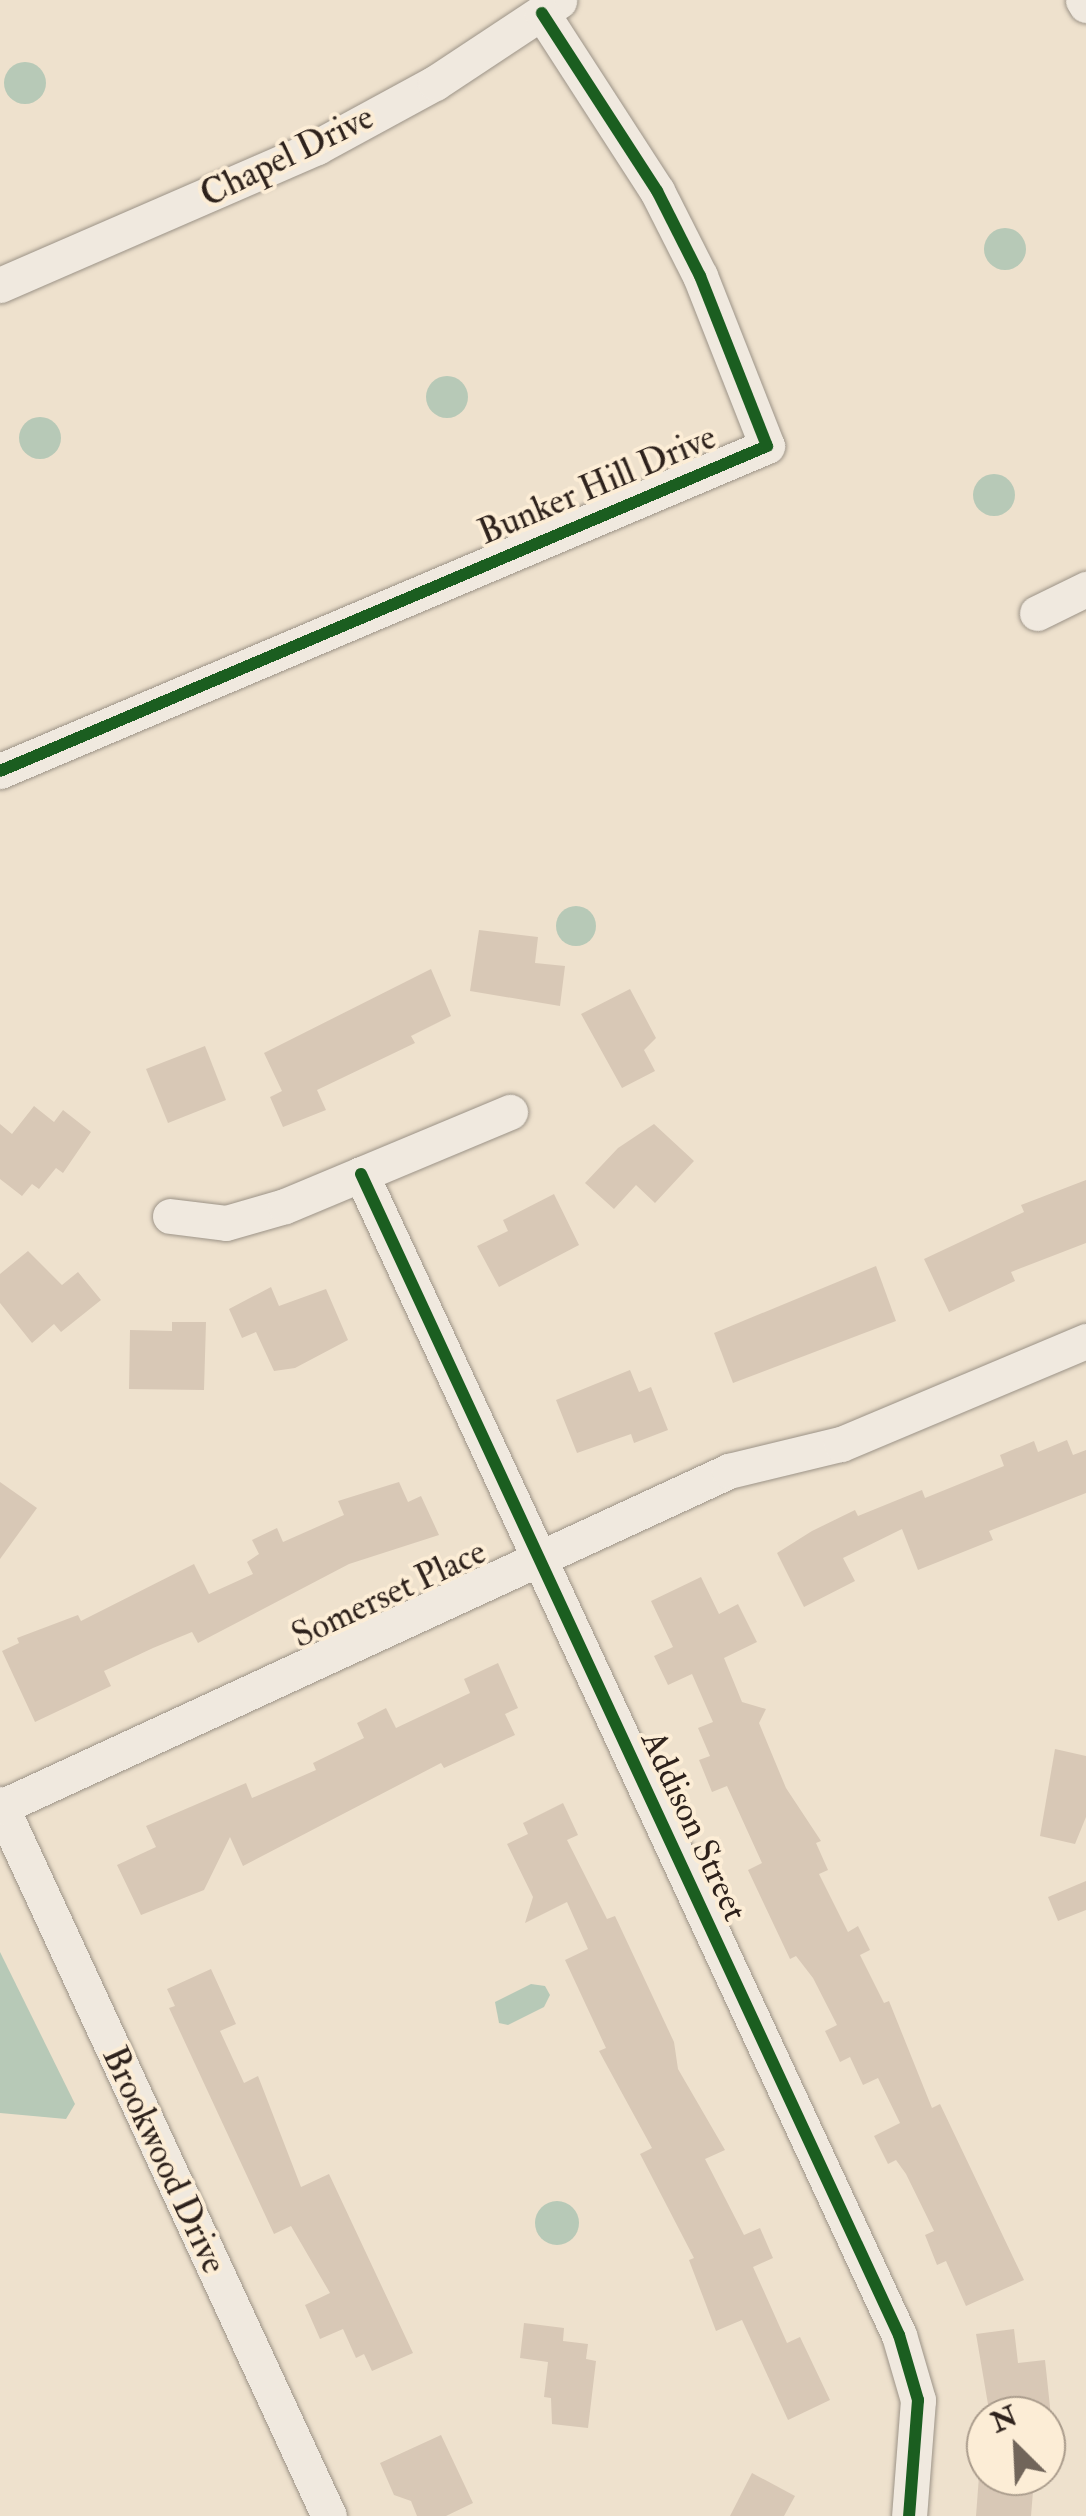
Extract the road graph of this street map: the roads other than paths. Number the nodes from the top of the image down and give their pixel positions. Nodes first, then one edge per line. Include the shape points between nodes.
1 (551, 6) edge
2 (0, 285) edge
3 (1086, 589) edge
4 (1037, 613) dead end
5 (0, 772) edge
6 (510, 1112) dead end
7 (360, 1174) junction
8 (170, 1216) dead end
9 (1086, 1341) edge
10 (535, 1558) junction
11 (1, 1806) edge
12 (329, 2516) edge
13 (909, 2516) edge

1 - 2 street, Chapel Drive via 435,83 316,147
1 - 5 street, Bunker Hill Drive via 700,276 768,446
3 - 4 street
6 - 7 street
7 - 8 street via 226,1222
7 - 10 street, Addison Street
9 - 10 street, Somerset Place via 841,1444 728,1471
10 - 11 street, Somerset Place
10 - 13 street, Addison Street via 899,2335 918,2400
11 - 12 street, Brookwood Drive

